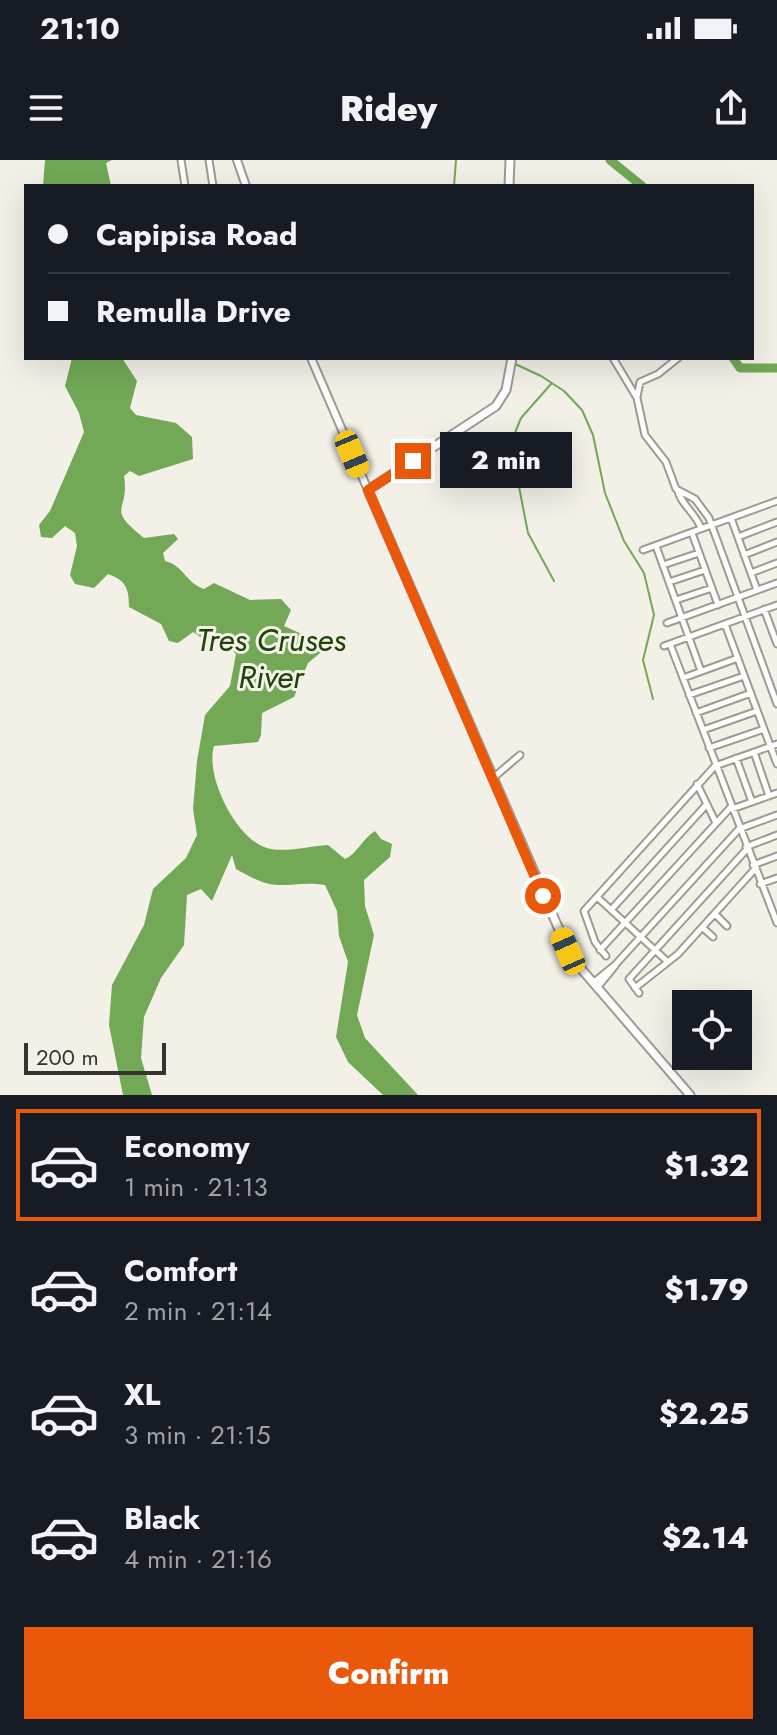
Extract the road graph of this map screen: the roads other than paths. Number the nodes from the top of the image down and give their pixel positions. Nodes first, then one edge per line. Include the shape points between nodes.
1 (181, 160) edge
2 (209, 160) edge
3 (237, 160) edge
4 (510, 160) edge
5 (185, 184) edge
6 (213, 184) edge
7 (245, 184) edge
8 (509, 184) edge
9 (312, 360) edge
10 (512, 360) edge
11 (614, 360) edge
12 (676, 360) edge
13 (637, 398) junction
14 (368, 490) junction
15 (678, 490) junction
16 (777, 501) edge
17 (731, 518) junction
18 (777, 522) edge
19 (711, 525) junction
20 (702, 529) junction
21 (692, 533) junction
22 (738, 537) junction
23 (777, 542) edge
24 (699, 553) junction
25 (744, 555) junction
26 (777, 563) edge
27 (663, 565) junction
28 (705, 570) junction
29 (751, 573) junction
30 (669, 582) junction
31 (777, 583) edge
32 (712, 588) junction
33 (757, 590) junction
34 (737, 598) junction
35 (676, 600) junction
36 (718, 605) junction
37 (777, 605) edge
38 (764, 609) junction
39 (744, 617) junction
40 (682, 618) junction
41 (667, 623) dead end
42 (725, 624) junction
43 (774, 625) edge
44 (689, 637) junction
45 (777, 644) edge
46 (738, 658) junction
47 (701, 671) junction
48 (744, 676) junction
49 (683, 678) junction
50 (751, 693) junction
51 (689, 695) junction
52 (777, 704) edge
53 (757, 711) junction
54 (696, 713) junction
55 (764, 729) junction
56 (703, 730) junction
57 (774, 745) edge
58 (709, 748) junction
59 (754, 752) junction
60 (520, 755) dead end
61 (736, 758) junction
62 (777, 764) edge
63 (715, 766) junction
64 (492, 778) junction
65 (697, 784) junction
66 (777, 793) edge
67 (769, 796) junction
68 (752, 802) junction
69 (707, 804) junction
70 (732, 808) junction
71 (777, 815) edge
72 (716, 823) junction
73 (739, 829) junction
74 (777, 835) edge
75 (746, 848) junction
76 (777, 856) edge
77 (754, 867) junction
78 (777, 878) edge
79 (760, 884) junction
80 (597, 897) junction
81 (777, 897) edge
82 (767, 901) junction
83 (611, 910) junction
84 (715, 914) junction
85 (776, 919) edge
86 (625, 923) junction
87 (727, 926) dead end
88 (703, 928) junction
89 (641, 937) junction
90 (713, 937) dead end
91 (690, 941) junction
92 (698, 948) dead end
93 (600, 950) junction
94 (655, 950) junction
95 (606, 956) dead end
96 (668, 962) junction
97 (595, 986) junction
98 (690, 1095) edge

1 - 5 street
2 - 6 street
3 - 7 street
4 - 8 main road
9 - 14 street
10 - 14 main road via 500,401 487,413
11 - 13 street
12 - 13 street via 640,382
13 - 15 street via 645,435 666,462
14 - 64 main road
15 - 19 street via 695,499
15 - 20 street
16 - 17 street
17 - 19 street
17 - 22 street
18 - 22 street
19 - 20 street
19 - 34 street
20 - 21 street
21 - 24 street
21 - 27 street via 649,548
22 - 25 street
23 - 25 street
24 - 27 street
24 - 28 street
25 - 29 street
26 - 29 street
27 - 30 street
28 - 30 street
28 - 32 street
29 - 33 street
30 - 35 street
31 - 33 street
32 - 35 street
32 - 36 street
33 - 34 street
34 - 36 street
34 - 39 street
35 - 40 street
36 - 40 street
37 - 38 street
38 - 39 street
38 - 43 street
39 - 42 street
39 - 52 street
40 - 41 street
40 - 44 street
42 - 44 street
42 - 46 street
43 - 45 street
44 - 47 street
44 - 49 street via 667,645
46 - 47 street
46 - 48 street
47 - 49 street
48 - 50 street
48 - 51 street
49 - 51 street
50 - 53 street
50 - 54 street
51 - 54 street
53 - 55 street
53 - 56 street
54 - 56 street
55 - 57 street
55 - 58 street
56 - 58 street
57 - 59 street
57 - 62 street
58 - 63 street
59 - 61 street
59 - 67 street
60 - 64 street
61 - 63 street
61 - 68 street
63 - 65 street
63 - 70 street
64 - 97 main road via 568,951
65 - 69 street
65 - 80 street
66 - 67 street
67 - 68 street
68 - 70 street
69 - 72 street
69 - 83 street
70 - 72 street
70 - 73 street
71 - 73 street
72 - 86 street
73 - 75 street
73 - 89 street
74 - 75 street
75 - 77 street
75 - 94 street
76 - 77 street
77 - 79 street
77 - 84 street
78 - 79 street
79 - 82 street
80 - 83 street
80 - 93 street via 583,913
81 - 82 street
82 - 85 street
83 - 86 street
84 - 87 street
84 - 88 street
86 - 89 street
86 - 93 street
88 - 90 street
88 - 91 street
89 - 94 street
89 - 97 street
91 - 92 street
91 - 96 street
93 - 95 street
94 - 96 street
94 - 96 street via 629,979 637,990
97 - 98 main road

